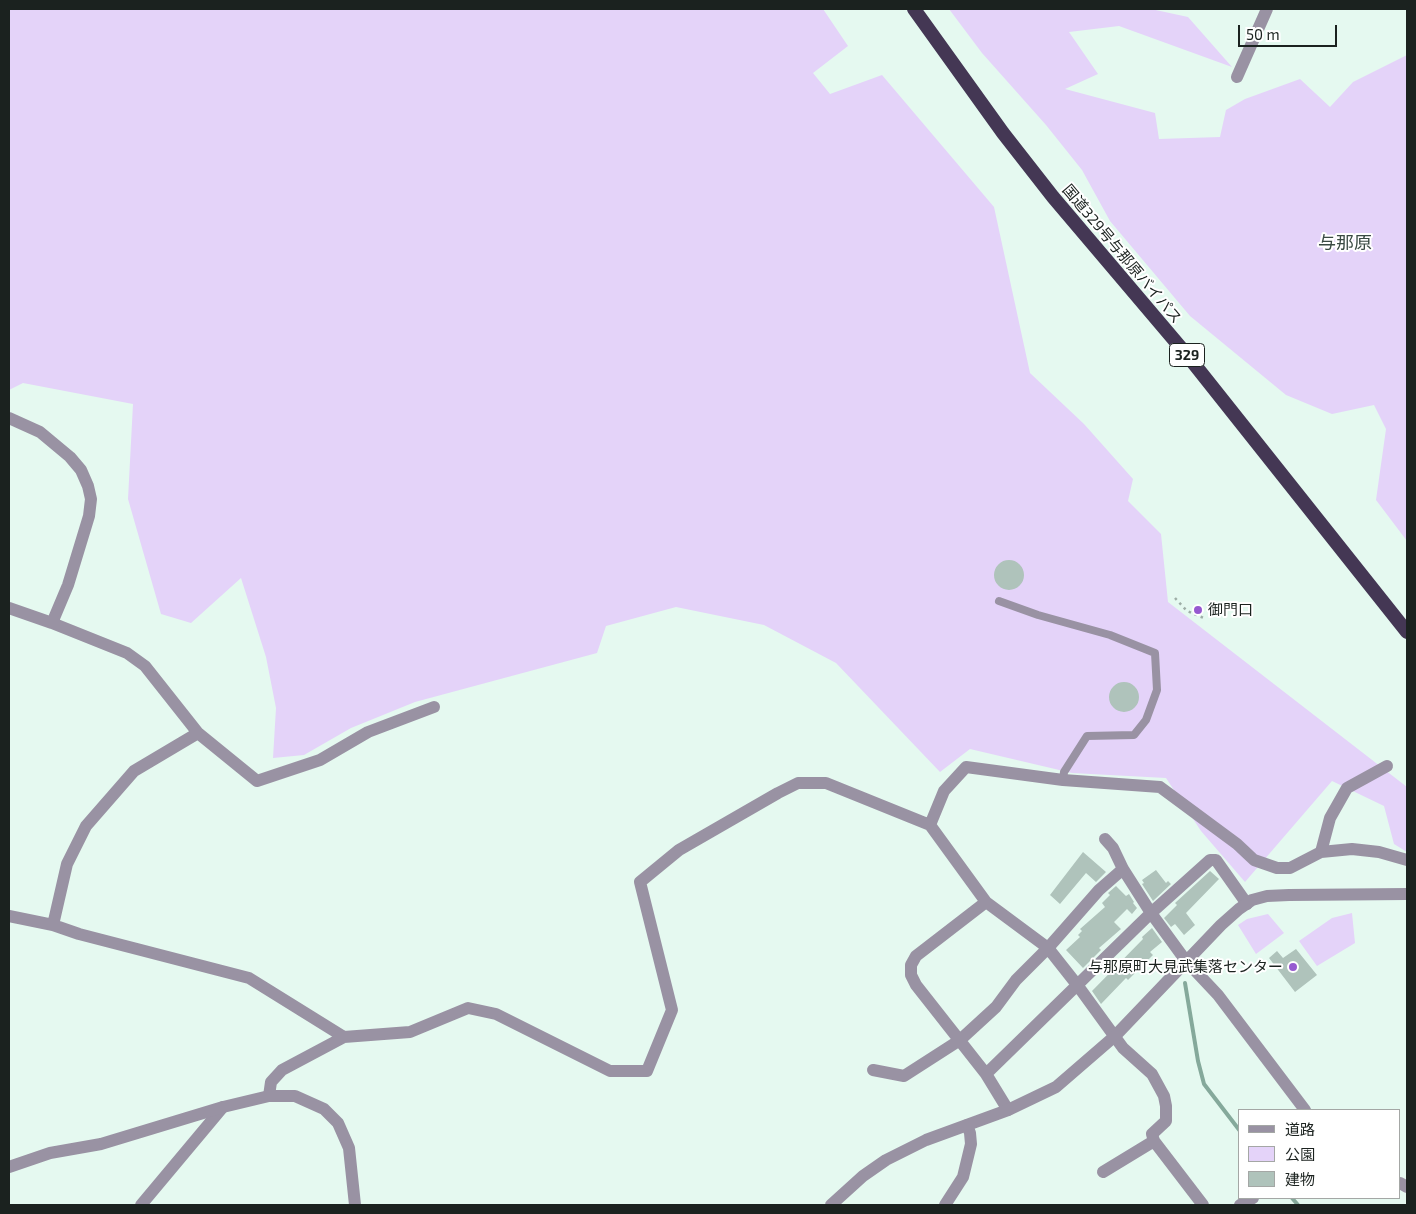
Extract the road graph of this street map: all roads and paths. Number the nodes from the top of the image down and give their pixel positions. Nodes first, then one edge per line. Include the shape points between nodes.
1 (914, 9) edge
2 (1267, 9) edge
3 (1238, 77) dead end
4 (9, 418) edge
5 (1176, 598) dead end
6 (998, 601) dead end
7 (9, 608) edge
8 (1206, 619) dead end
9 (52, 623) junction
10 (1407, 632) edge
11 (434, 706) dead end
12 (198, 734) junction
13 (1387, 766) dead end
14 (1063, 780) junction
15 (930, 825) junction
16 (1105, 839) dead end
17 (1322, 852) junction
18 (1407, 860) edge
19 (1123, 869) junction
20 (1407, 894) edge
21 (986, 902) junction
22 (1247, 904) junction
23 (1151, 913) junction
24 (9, 916) edge
25 (53, 925) junction
26 (1048, 948) junction
27 (1186, 961) junction
28 (1078, 986) junction
29 (1115, 1036) junction
30 (344, 1037) junction
31 (960, 1040) junction
32 (873, 1070) dead end
33 (986, 1074) junction
34 (269, 1096) junction
35 (223, 1107) junction
36 (1304, 1109) edge
37 (1008, 1110) junction
38 (967, 1125) junction
39 (1154, 1141) junction
40 (9, 1167) edge
41 (1103, 1172) dead end
42 (1251, 1199) edge
43 (141, 1205) edge
44 (355, 1205) edge
45 (831, 1205) edge
46 (945, 1205) edge
47 (1203, 1205) edge
48 (1240, 1205) edge

1 - 10 highway, 国道329号与那原バイパス / 329 via 1002,133 1187,354
2 - 3 street
4 - 9 street via 40,432 70,457 88,486 91,499 68,585
5 - 8 path via 1187,611
6 - 14 lane via 1110,635 1155,653 1157,690 1146,720 1134,735 1087,736 1064,772
7 - 9 street
9 - 12 street via 126,653 145,666
11 - 12 street via 368,732 320,760 257,782
12 - 25 street via 134,771 86,826 67,864
13 - 17 street via 1347,788 1330,818
14 - 15 street via 966,767 944,791
14 - 17 street via 1160,787 1254,860 1277,868 1290,868
15 - 21 street
15 - 30 street via 826,783 798,783 679,850 640,882 672,1010 647,1071 610,1070 496,1014 468,1008 410,1032
16 - 19 street
17 - 18 street via 1352,849
19 - 23 street
19 - 26 street via 1099,890
20 - 22 street via 1267,896
21 - 26 street
21 - 31 street via 916,956 911,965 916,985
22 - 23 street via 1216,860 1210,860
22 - 27 street
23 - 27 street
23 - 28 street
24 - 25 street
25 - 30 street via 249,978
26 - 28 street
26 - 31 street via 1016,980 996,1007
27 - 29 street
27 - 36 street via 1218,995
28 - 29 street
28 - 33 street
29 - 37 street via 1056,1087
29 - 39 street via 1123,1048 1152,1074 1164,1096 1166,1121 1152,1134
30 - 34 street via 282,1070 271,1082
31 - 32 street via 904,1076
31 - 33 street
33 - 37 street
34 - 35 street
34 - 44 street via 295,1096 324,1109 338,1124 349,1148
35 - 40 street via 102,1144 50,1153
35 - 43 street
37 - 38 street
38 - 45 street via 886,1160
38 - 46 street via 972,1144 963,1177
39 - 41 street
39 - 47 street
42 - 48 street

